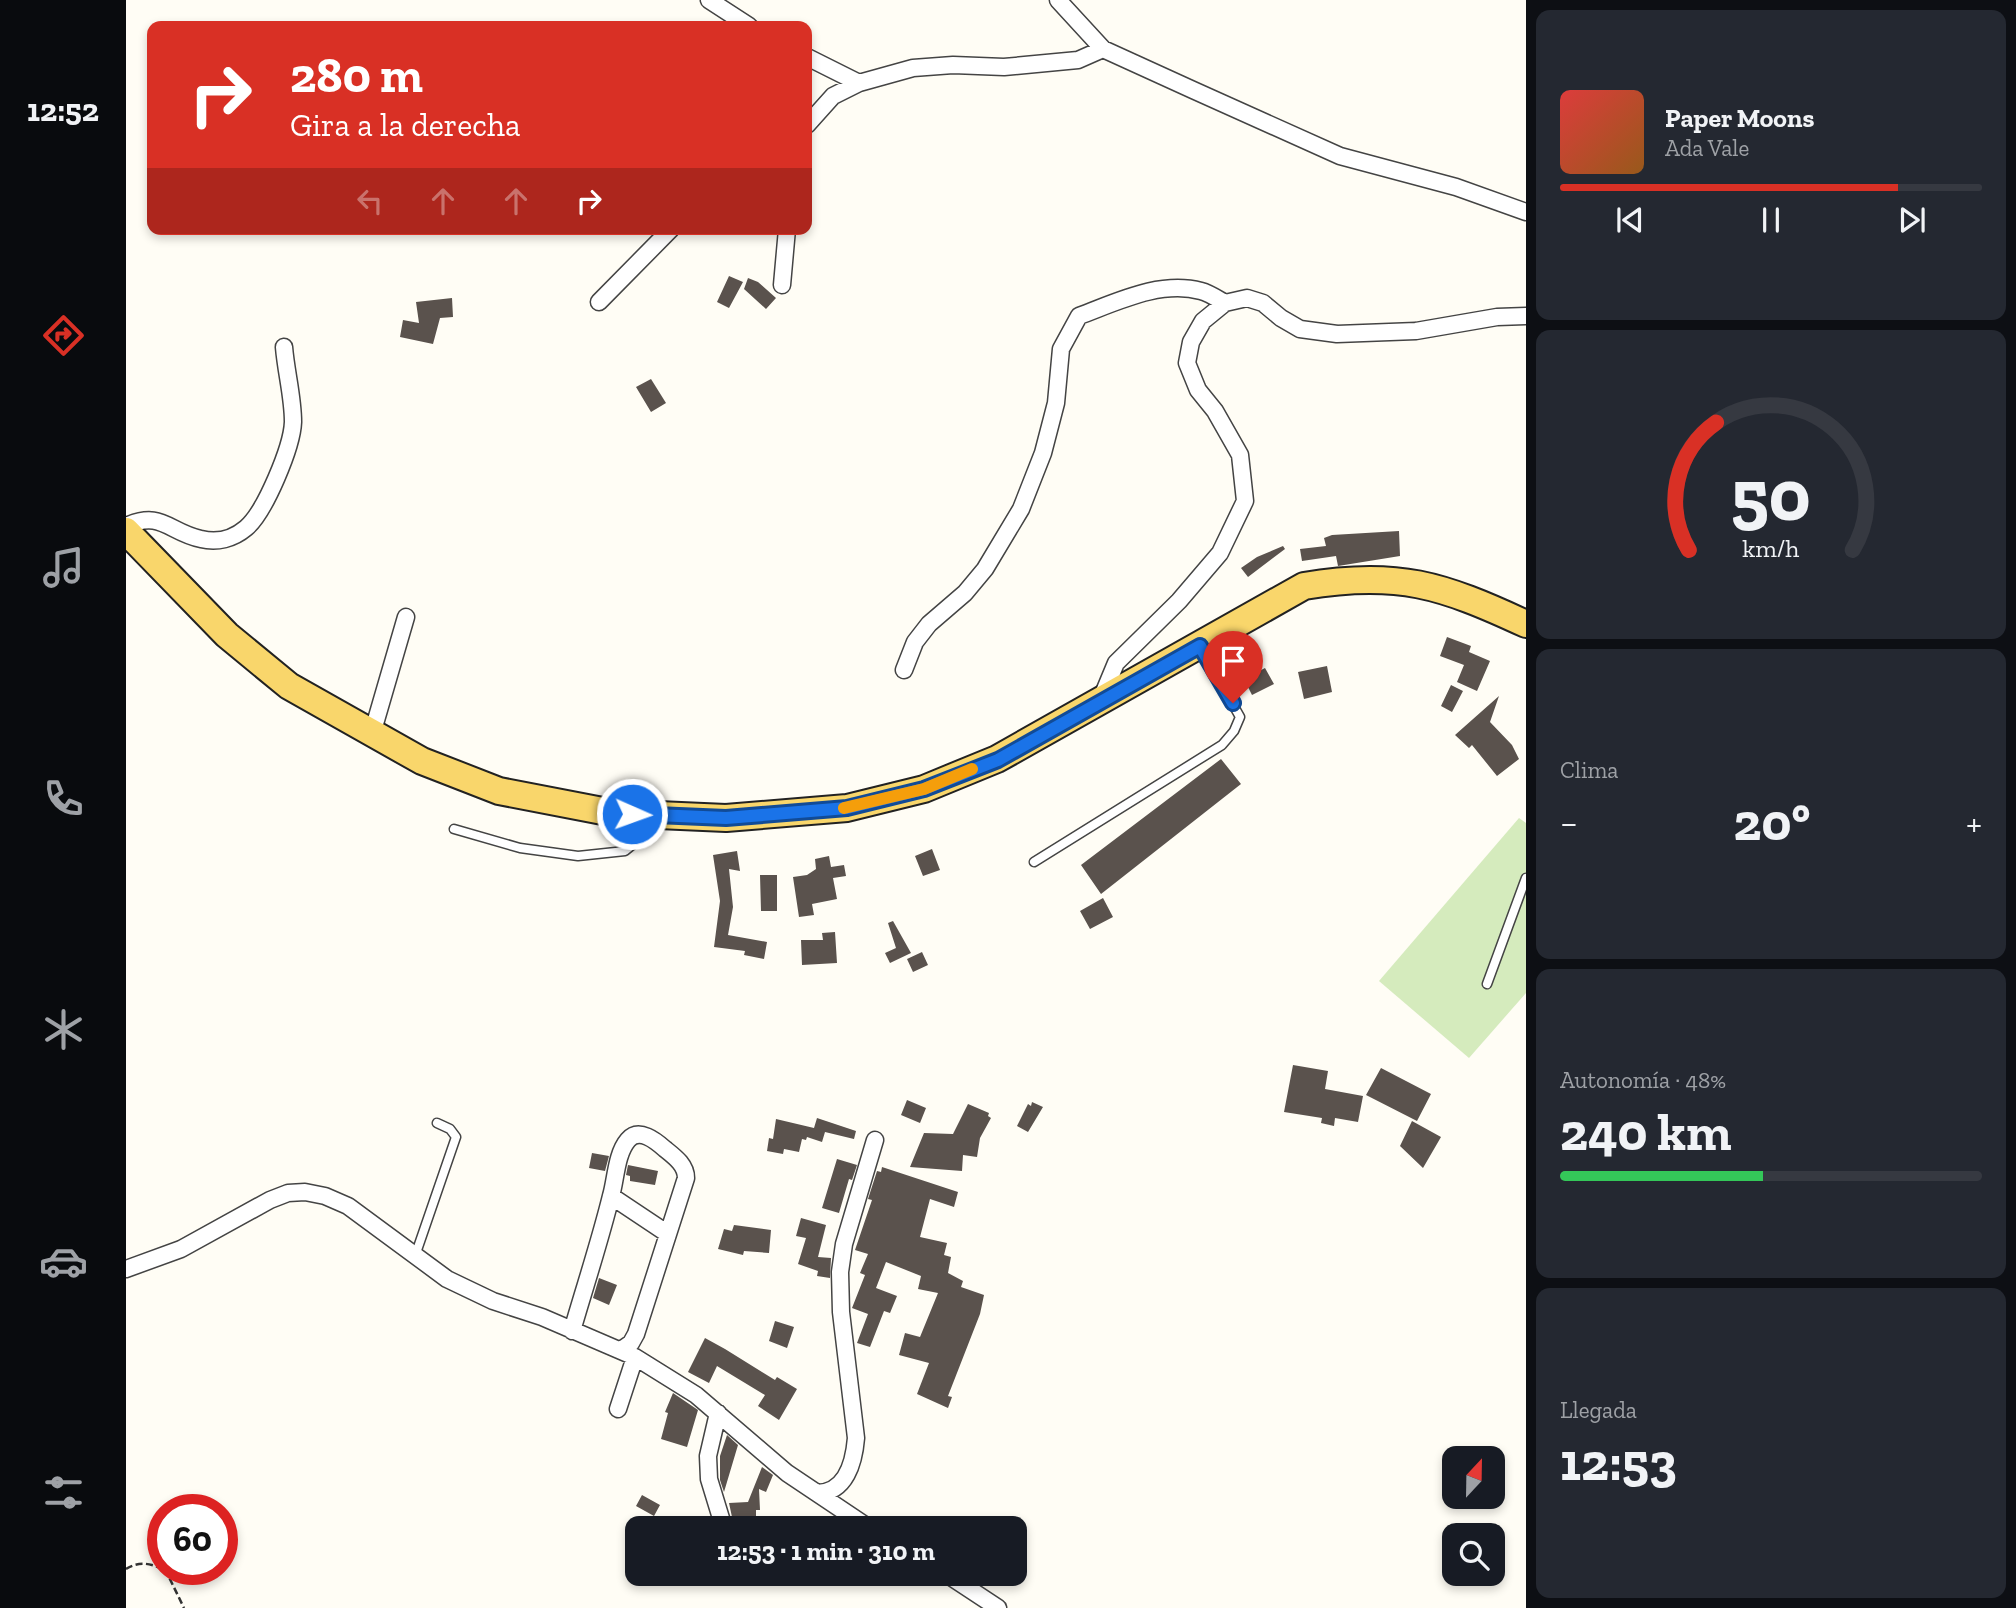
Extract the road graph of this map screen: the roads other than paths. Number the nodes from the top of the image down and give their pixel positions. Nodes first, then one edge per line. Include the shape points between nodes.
1 (709, 0) edge
2 (1058, 0) edge
3 (741, 21) edge
4 (1103, 49) junction
5 (812, 60) edge
6 (859, 83) junction
7 (812, 119) edge
8 (1526, 212) edge
9 (666, 235) edge
10 (787, 235) edge
11 (782, 285) dead end
12 (599, 302) dead end
13 (1225, 303) junction
14 (1526, 316) edge
15 (284, 347) dead end
16 (126, 529) edge
17 (406, 617) dead end
18 (1526, 624) edge
19 (1200, 646) junction
20 (904, 670) dead end
21 (1099, 704) junction
22 (372, 734) junction
23 (670, 815) junction
24 (454, 829) dead end
25 (1034, 862) dead end
26 (1526, 878) edge
27 (1487, 984) dead end
28 (437, 1123) dead end
29 (875, 1140) dead end
30 (611, 1196) junction
31 (668, 1234) junction
32 (415, 1256) junction
33 (126, 1269) edge
34 (572, 1331) junction
35 (628, 1353) junction
36 (618, 1409) dead end
37 (718, 1413) junction
38 (817, 1493) junction
39 (720, 1516) edge
40 (851, 1516) edge
41 (965, 1586) edge
42 (998, 1608) edge

1 - 3 street
2 - 4 street
4 - 6 street via 1078,60 913,68
4 - 8 street via 1340,156 1456,187
5 - 6 street
6 - 7 street via 833,96
9 - 12 street
10 - 11 street
13 - 14 street via 1247,298 1263,303 1300,329 1337,334 1416,331
13 - 20 street via 1203,291 1175,287 1079,316 1061,349 1056,403 1021,509 985,569 915,642
13 - 21 street via 1203,321 1191,342 1187,363 1198,390 1240,455 1245,501 1220,553 1116,663
15 - 16 street via 293,423 283,466 247,527 225,541 202,540 157,520 141,520
16 - 22 main road via 227,635 289,686
17 - 22 street
18 - 19 main road via 1440,588 1394,579 1343,579 1304,586
19 - 21 main road
19 - 25 lane via 1240,717 1234,731 1222,745
21 - 23 main road via 998,760 924,789 847,808 726,818
22 - 23 main road via 422,761 499,791 613,813
23 - 24 lane via 625,851 578,856 520,848
26 - 27 lane
28 - 32 lane via 456,1137
29 - 38 street via 839,1272 855,1458 832,1491
30 - 31 street
30 - 31 street via 628,1140 639,1135 660,1144 686,1171
30 - 34 street
31 - 35 street
32 - 33 street via 348,1206 305,1192 270,1200 181,1249
32 - 34 street via 470,1290
34 - 35 street
35 - 36 street
35 - 37 street
37 - 38 street
37 - 39 street via 708,1456 709,1479
38 - 40 street
41 - 42 street

